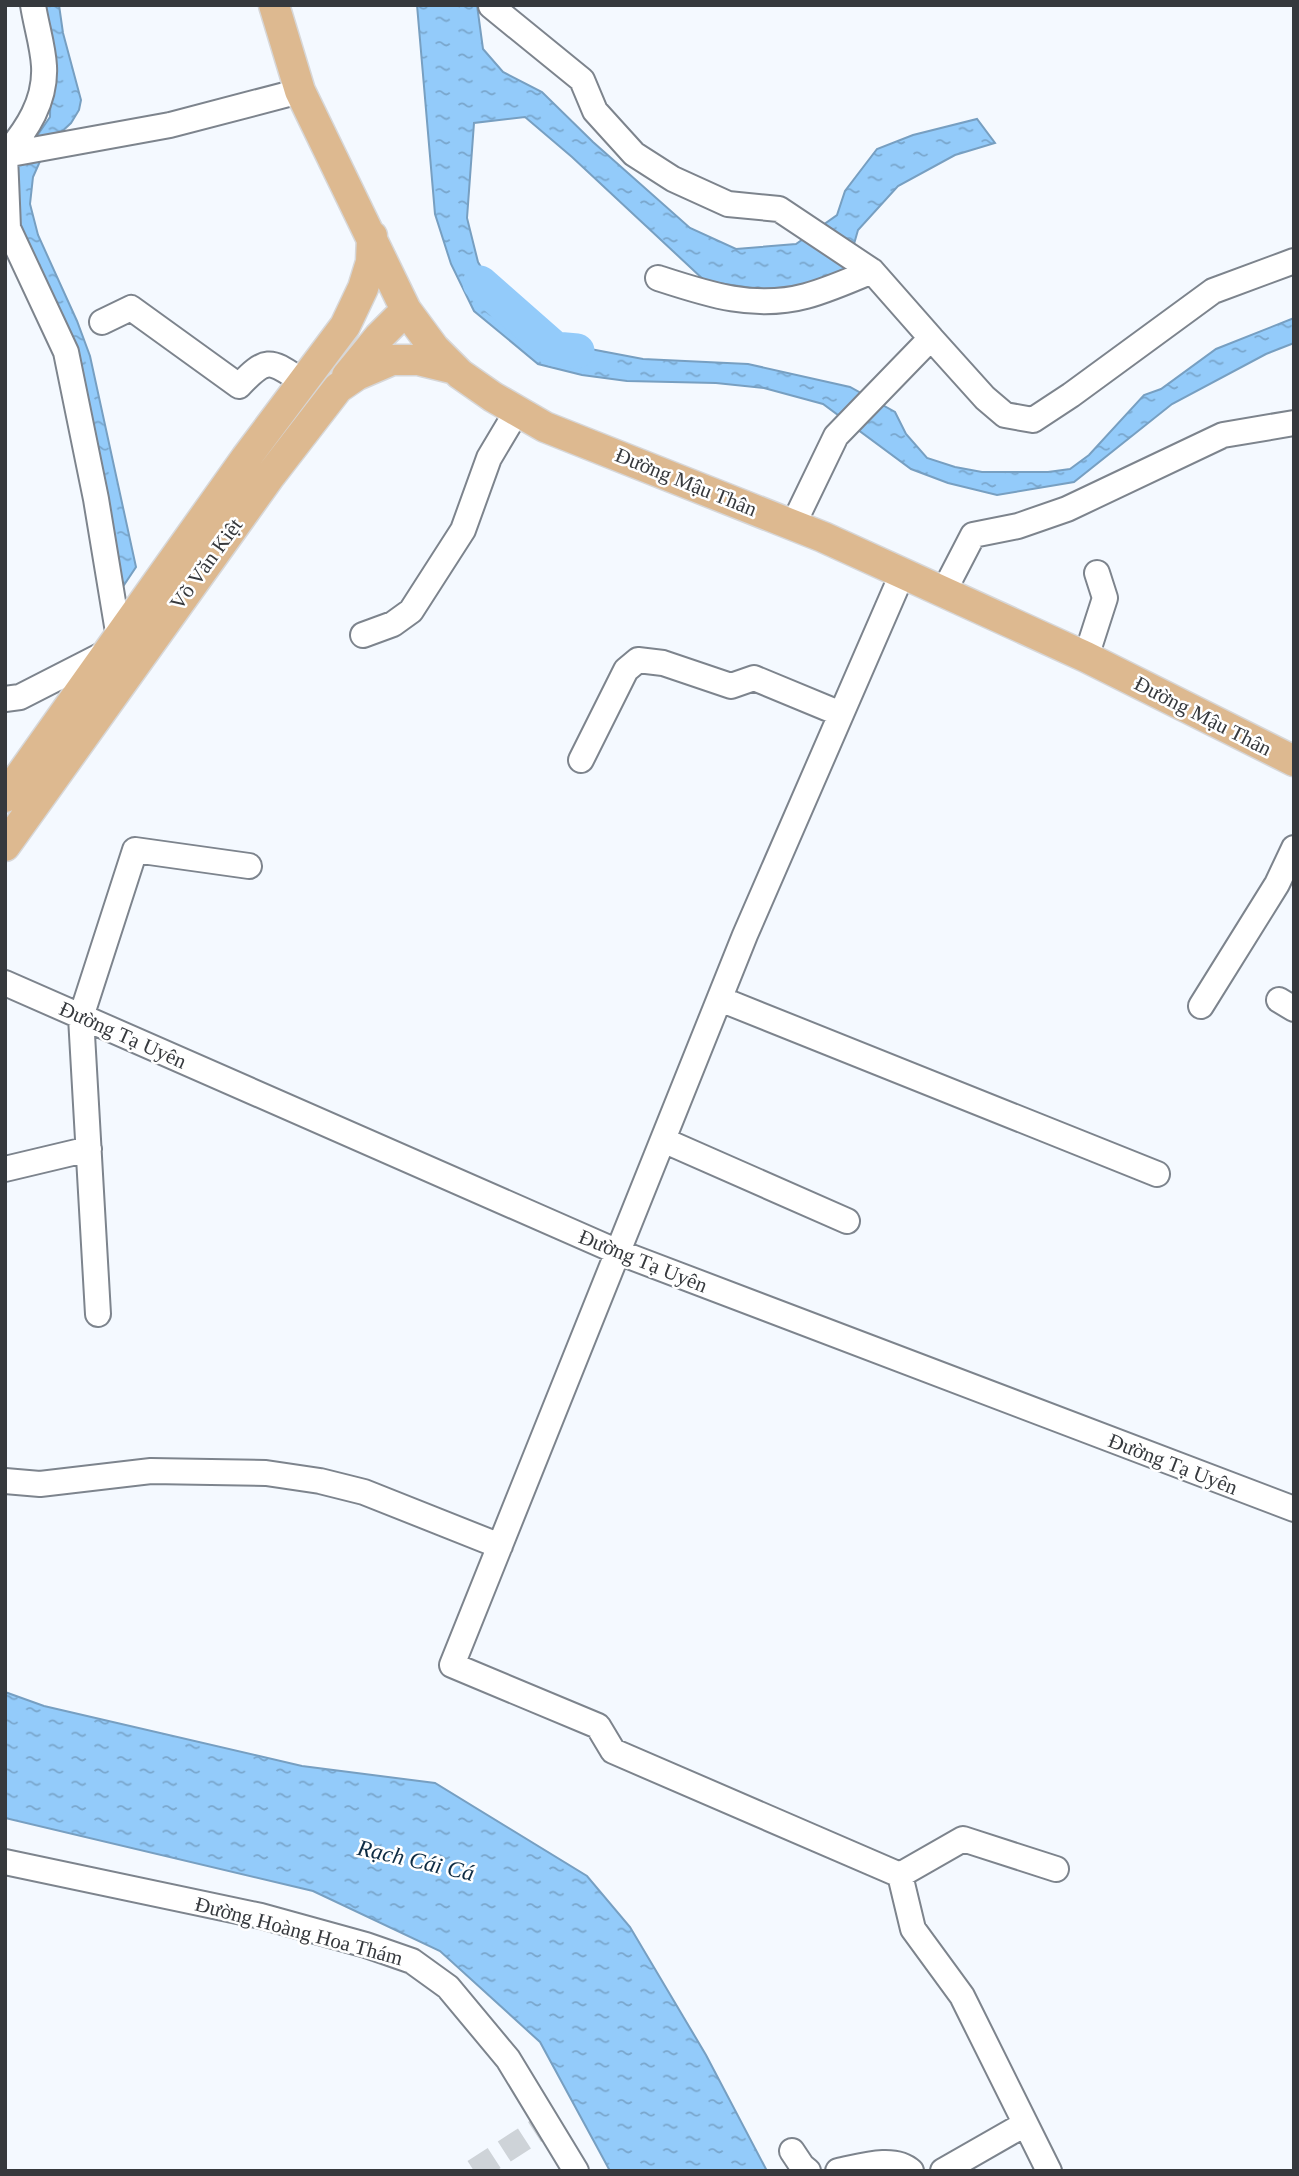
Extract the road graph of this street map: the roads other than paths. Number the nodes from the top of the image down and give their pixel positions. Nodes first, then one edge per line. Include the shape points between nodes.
1 (33, 5) edge
2 (274, 5) edge
3 (494, 5) edge
4 (300, 91) junction
5 (11, 154) edge
6 (372, 236) junction
7 (1294, 261) edge
8 (872, 271) junction
9 (658, 278) dead end
10 (406, 310) junction
11 (348, 319) junction
12 (102, 322) dead end
13 (931, 338) junction
14 (455, 369) junction
15 (309, 376) junction
16 (338, 388) junction
17 (517, 411) junction
18 (1294, 423) edge
19 (793, 525) junction
20 (903, 572) junction
21 (1097, 573) dead end
22 (944, 591) junction
23 (363, 635) dead end
24 (115, 644) junction
25 (1086, 657) junction
26 (5, 699) edge
27 (841, 714) junction
28 (581, 760) dead end
29 (1294, 761) edge
30 (5, 797) edge
31 (5, 846) edge
32 (1294, 848) edge
33 (249, 866) dead end
34 (5, 983) edge
35 (720, 999) junction
36 (1201, 1006) dead end
37 (81, 1017) junction
38 (663, 1140) junction
39 (89, 1149) junction
40 (5, 1168) edge
41 (1157, 1174) dead end
42 (847, 1221) dead end
43 (618, 1252) junction
44 (98, 1314) dead end
45 (5, 1481) edge
46 (1294, 1509) edge
47 (500, 1546) junction
48 (5, 1863) edge
49 (1056, 1868) dead end
50 (900, 1875) junction
51 (1026, 2124) junction
52 (792, 2151) dead end
53 (576, 2171) edge
54 (808, 2171) edge
55 (838, 2171) edge
56 (911, 2171) edge
57 (943, 2171) edge
58 (1049, 2171) edge

1 - 5 street via 43,80 37,107
2 - 4 main road, Đường Mậu Thân
3 - 8 street via 582,80 595,111 634,154 673,179 728,204 779,209
4 - 5 street via 170,125
4 - 6 main road, Đường Mậu Thân
5 - 24 street via 8,228 66,352 96,499
6 - 10 main road, Đường Mậu Thân
6 - 11 main road, Võ Văn Kiệt via 371,262
7 - 13 street via 1213,291 1033,420 1005,415
8 - 9 street via 806,296 756,303 715,297
8 - 13 street
10 - 11 main road
10 - 14 main road, Đường Mậu Thân
10 - 16 main road
11 - 15 main road, Võ Văn Kiệt
12 - 15 street via 131,308 239,386 266,363
13 - 19 street via 836,436
14 - 16 main road, Võ Văn Kiệt via 418,360 392,360
14 - 17 main road, Đường Mậu Thân
15 - 16 main road
15 - 24 main road, Võ Văn Kiệt
16 - 31 main road, Võ Văn Kiệt
17 - 19 main road, Đường Mậu Thân via 545,427
17 - 23 street via 489,458 463,530 411,611 393,624
18 - 22 street via 1223,435 1067,509 972,535
19 - 20 main road, Đường Mậu Thân
20 - 22 main road, Đường Mậu Thân
20 - 27 street
21 - 25 street via 1105,598
22 - 25 main road, Đường Mậu Thân
24 - 26 street via 20,697
24 - 30 main road, Võ Văn Kiệt
25 - 29 main road, Đường Mậu Thân
27 - 28 street via 754,678 731,686 663,663 638,660 626,670
27 - 35 street
32 - 36 street via 1277,884
33 - 37 street via 135,849
34 - 37 street, Đường Tạ Uyên
35 - 38 street
35 - 41 street
37 - 39 street
37 - 43 street, Đường Tạ Uyên
38 - 42 street
38 - 43 street
39 - 40 street
39 - 44 street
43 - 46 street, Đường Tạ Uyên
43 - 47 street
45 - 47 street via 40,1484 152,1471 266,1473 364,1492
47 - 50 street via 452,1665 598,1726 613,1751
48 - 53 street, Đường Hoàng Hoa Thám via 261,1916 412,1961 448,1987 509,2059
49 - 50 street via 963,1839
50 - 51 street via 913,1929 962,1996
51 - 57 street
51 - 58 street
52 - 54 street
55 - 56 street via 892,2162

